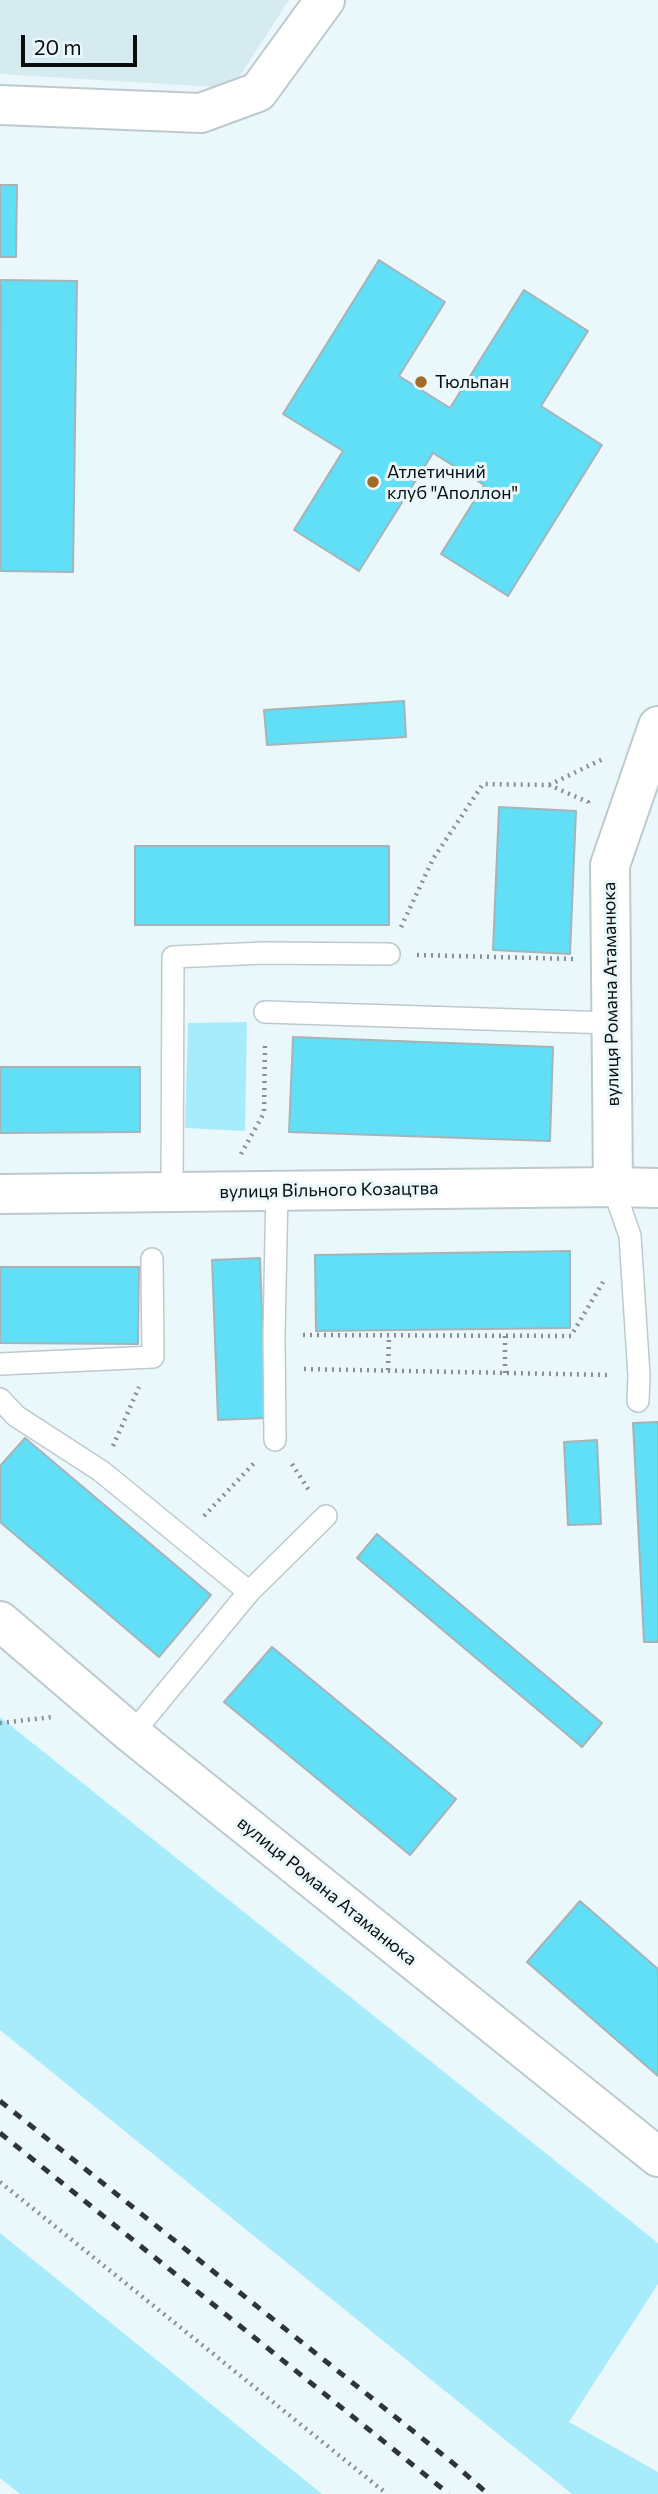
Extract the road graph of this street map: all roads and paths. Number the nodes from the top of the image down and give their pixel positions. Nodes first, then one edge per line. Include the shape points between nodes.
1 (325, 0) edge
2 (0, 104) edge
3 (656, 730) edge
4 (549, 785) junction
5 (590, 814) dead end
6 (388, 954) junction
7 (611, 960) junction
8 (265, 1012) dead end
9 (611, 1023) junction
10 (613, 1187) junction
11 (658, 1188) edge
12 (277, 1190) junction
13 (172, 1192) junction
14 (0, 1194) edge
15 (152, 1259) dead end
16 (314, 1335) dead end
17 (389, 1335) junction
18 (505, 1336) junction
19 (571, 1336) dead end
20 (153, 1357) junction
21 (0, 1364) edge
22 (275, 1368) junction
23 (388, 1370) junction
24 (505, 1373) junction
25 (639, 1376) junction
26 (0, 1399) edge
27 (638, 1401) dead end
28 (275, 1440) junction
29 (101, 1471) junction
30 (326, 1516) joint
31 (182, 1539) junction
32 (248, 1592) junction
33 (0, 1621) edge
34 (132, 1734) junction
35 (658, 2157) edge
36 (0, 2182) edge
37 (387, 2494) edge

1 - 2 street via 258,92 201,113
3 - 4 path
3 - 7 street, вулиця Романа Атаманюка via 610,865
4 - 5 path via 588,802
4 - 6 path via 484,784 433,859
6 - 7 path
6 - 13 lane via 173,957
7 - 9 street, вулиця Романа Атаманюка
8 - 9 lane
9 - 10 street, вулиця Романа Атаманюка
10 - 11 street, вулиця Вільного Козацтва
10 - 12 street, вулиця Вільного Козацтва
10 - 25 lane via 630,1236
12 - 13 street, вулиця Вільного Козацтва
12 - 22 lane
13 - 14 street, вулиця Вільного Козацтва
15 - 20 lane
16 - 17 path
17 - 18 path
17 - 23 path
18 - 19 path
18 - 24 path
20 - 21 lane
20 - 29 path
22 - 23 path
22 - 28 lane
23 - 24 path
24 - 25 path
25 - 27 lane
26 - 29 lane via 16,1416
28 - 30 path
28 - 31 path
29 - 31 lane
30 - 32 lane
31 - 32 lane
32 - 34 lane
33 - 34 street, вулиця Романа Атаманюка
34 - 35 street, вулиця Романа Атаманюка
36 - 37 path

